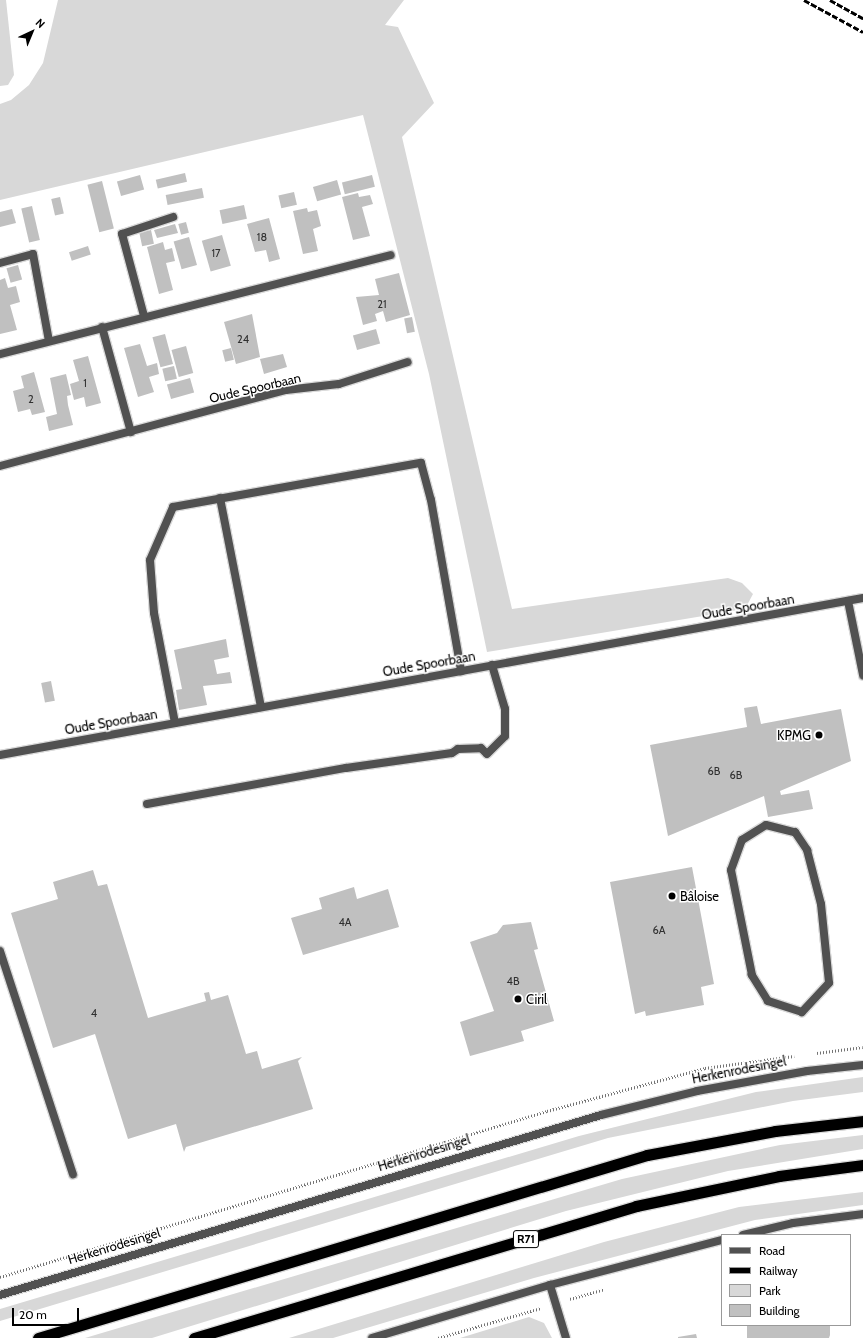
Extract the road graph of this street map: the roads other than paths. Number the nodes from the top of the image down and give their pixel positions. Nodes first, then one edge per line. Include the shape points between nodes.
1 (173, 217) dead end
2 (391, 255) dead end
3 (0, 263) edge
4 (144, 316) junction
5 (102, 326) junction
6 (49, 342) junction
7 (0, 354) edge
8 (408, 362) dead end
9 (131, 432) junction
10 (0, 466) edge
11 (220, 498) junction
12 (863, 598) edge
13 (848, 601) junction
14 (492, 665) junction
15 (862, 666) edge
16 (461, 671) junction
17 (863, 675) edge
18 (261, 707) junction
19 (175, 723) junction
20 (0, 755) edge
21 (147, 804) dead end
22 (0, 951) edge
23 (802, 1012) joint
24 (863, 1065) edge
25 (863, 1121) edge
26 (863, 1165) edge
27 (73, 1174) dead end
28 (863, 1214) edge
29 (748, 1234) edge
30 (721, 1240) edge
31 (550, 1285) junction
32 (0, 1295) edge
33 (38, 1338) edge
34 (194, 1338) edge
35 (372, 1338) edge
36 (566, 1338) edge

1 - 4 street via 122,234
2 - 4 street
3 - 6 street via 33,254
4 - 5 street
5 - 6 street
5 - 9 street
6 - 7 street
8 - 9 street, Oude Spoorbaan via 339,384 286,390
9 - 10 street, Oude Spoorbaan
11 - 16 street via 421,463 431,500
11 - 18 street
11 - 19 street via 173,507 150,560 154,613
12 - 13 street, Oude Spoorbaan
13 - 14 street, Oude Spoorbaan
13 - 15 street
14 - 16 street, Oude Spoorbaan
14 - 21 street via 505,709 505,736 487,754 481,748 458,749 452,753 346,768
15 - 17 street
16 - 18 street, Oude Spoorbaan
18 - 19 street, Oude Spoorbaan
19 - 20 street, Oude Spoorbaan
22 - 27 street
23 - 23 street via 829,983 820,904 806,850 796,832 766,825 742,840 731,870 752,975 768,1001
24 - 32 street, Herkenrodesingel via 807,1071 713,1088 601,1115
25 - 33 highway via 775,1131 647,1155
26 - 34 highway, R71 via 779,1176 636,1206
28 - 29 street via 793,1224
30 - 31 street
31 - 35 street
31 - 36 street

